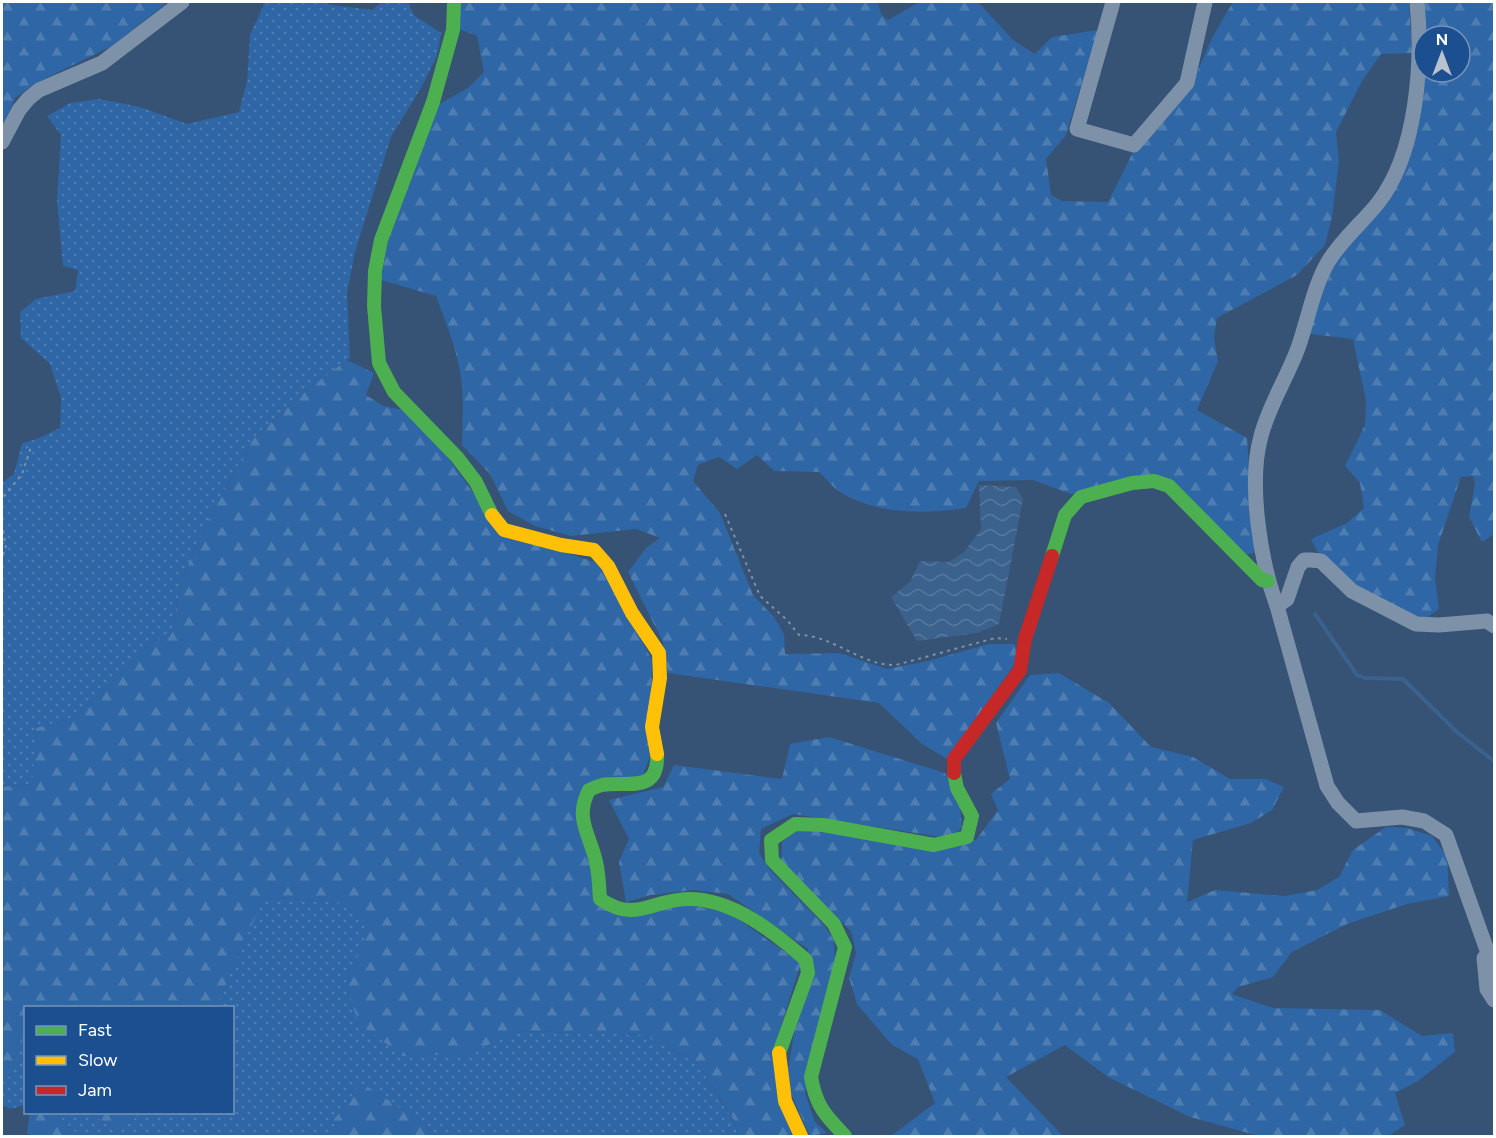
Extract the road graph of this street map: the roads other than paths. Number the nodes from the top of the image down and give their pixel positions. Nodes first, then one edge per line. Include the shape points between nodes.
1 (182, 2) edge
2 (454, 2) edge
3 (1113, 2) edge
4 (1205, 2) edge
5 (1417, 2) edge
6 (2, 142) edge
7 (1268, 581) junction
8 (1277, 606) junction
9 (1494, 626) edge
10 (1487, 949) junction
11 (1494, 970) edge
12 (1494, 1000) edge
13 (801, 1137) edge
14 (845, 1137) edge

1 - 6 street via 102,63 39,90 20,110
2 - 13 street via 453,30 433,102 381,240 374,306 379,363 394,392 458,457 504,530 594,550 608,566 659,652 660,678 652,727 658,756 656,771 646,782 589,790 582,809 582,824 595,858 600,899 611,909 633,911 685,899 732,908 806,960 808,973 778,1055 785,1101
3 - 4 street via 1077,129 1134,145 1187,83
5 - 7 street via 1418,88 1396,174 1378,203 1328,263 1261,436 1255,480
7 - 8 street
7 - 14 street via 1262,580 1169,486 1154,481 1132,483 1081,497 1065,515 1025,639 1020,670 954,759 956,787 973,813 967,837 934,846 822,825 795,824 771,840 772,860 834,924 845,947 811,1077 814,1096 825,1116
8 - 9 street via 1287,599 1298,567 1304,560 1311,560 1321,561 1352,591 1416,624 1487,621
8 - 10 street via 1327,786 1356,821 1402,817 1424,821 1446,835
10 - 11 street
10 - 12 street via 1487,989

